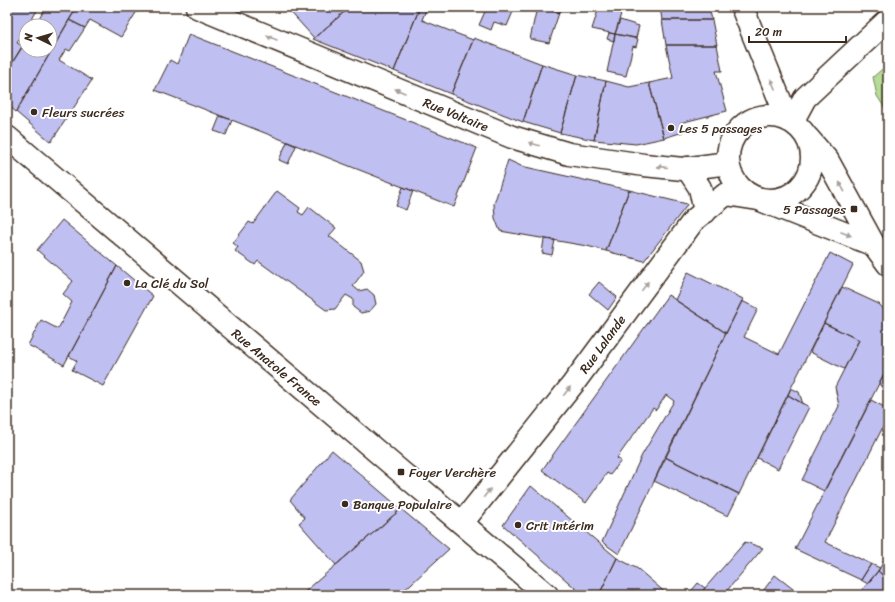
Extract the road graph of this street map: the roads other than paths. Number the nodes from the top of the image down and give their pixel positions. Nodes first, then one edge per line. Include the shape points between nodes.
1 (197, 7) edge
2 (742, 7) edge
3 (888, 20) edge
4 (790, 121) junction
5 (7, 137) edge
6 (807, 138) junction
7 (728, 163) junction
8 (687, 168) junction
9 (758, 199) junction
10 (705, 212) junction
11 (874, 245) junction
12 (888, 264) edge
13 (462, 523) junction
14 (547, 595) edge

8 -> 1 main road, Rue Voltaire via 644,165 569,154 512,137
4 -> 2 main road
3 - 4 main road via 805,98
4 - 6 main road
4 - 7 main road via 766,116 746,124 732,141
5 - 13 main road, Rue Anatole France
6 - 9 main road via 811,148 811,170 800,189 780,200
11 -> 6 main road via 828,161
7 - 8 main road, Rue Voltaire
7 - 9 main road via 741,189
8 - 10 main road via 700,188
9 - 10 main road, Rue Lalande via 726,194
9 -> 11 main road
13 -> 10 main road, Rue Lalande via 573,384 694,220
11 - 12 main road
13 - 14 main road, Rue Anatole France

